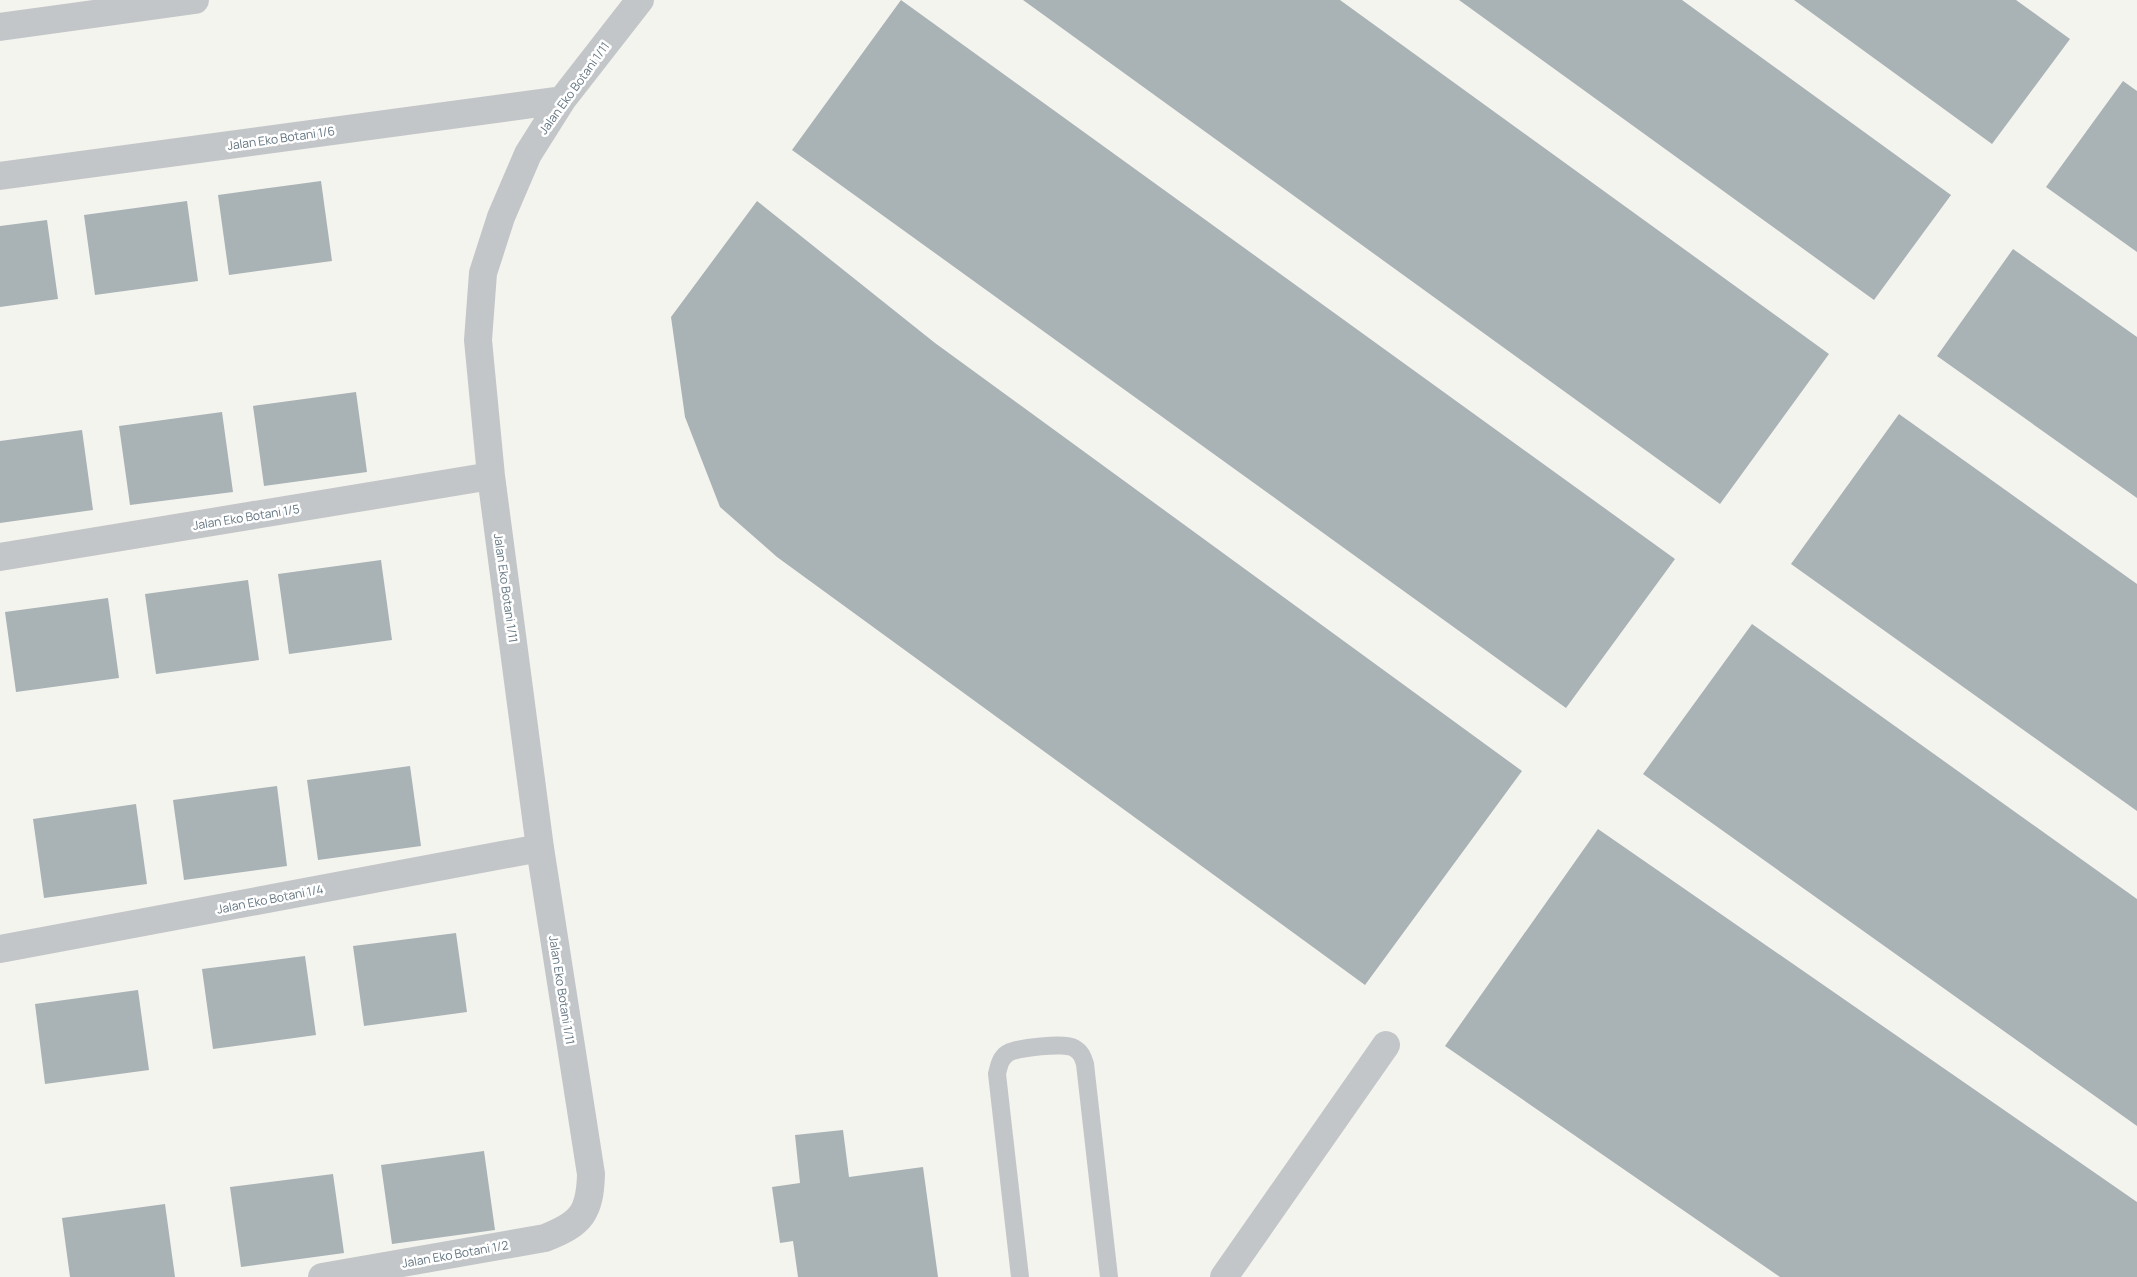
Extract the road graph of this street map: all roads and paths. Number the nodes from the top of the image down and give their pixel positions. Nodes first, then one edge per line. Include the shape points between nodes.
1 (195, 0) edge
2 (640, 0) edge
3 (0, 27) edge
4 (562, 100) junction
5 (0, 176) edge
6 (491, 476) junction
7 (0, 557) edge
8 (540, 848) junction
9 (0, 949) edge
10 (1386, 1045) dead end
11 (582, 1216) joint
12 (322, 1277) edge
13 (1020, 1277) edge
14 (1109, 1277) edge
15 (1224, 1277) edge

1 - 3 street
2 - 4 street, Jalan Eko Botani 1/11
4 - 5 street, Jalan Eko Botani 1/6
4 - 6 street, Jalan Eko Botani 1/11 via 528,154 501,217 483,273 478,340
6 - 7 street, Jalan Eko Botani 1/5
6 - 8 street, Jalan Eko Botani 1/11
8 - 9 street, Jalan Eko Botani 1/4
8 - 11 street, Jalan Eko Botani 1/11 via 591,1174 590,1196
10 - 15 street
11 - 12 street, Jalan Eko Botani 1/2 via 565,1230 545,1238
13 - 14 lane via 997,1074 999,1063 1006,1054 1062,1045 1077,1050 1085,1064

